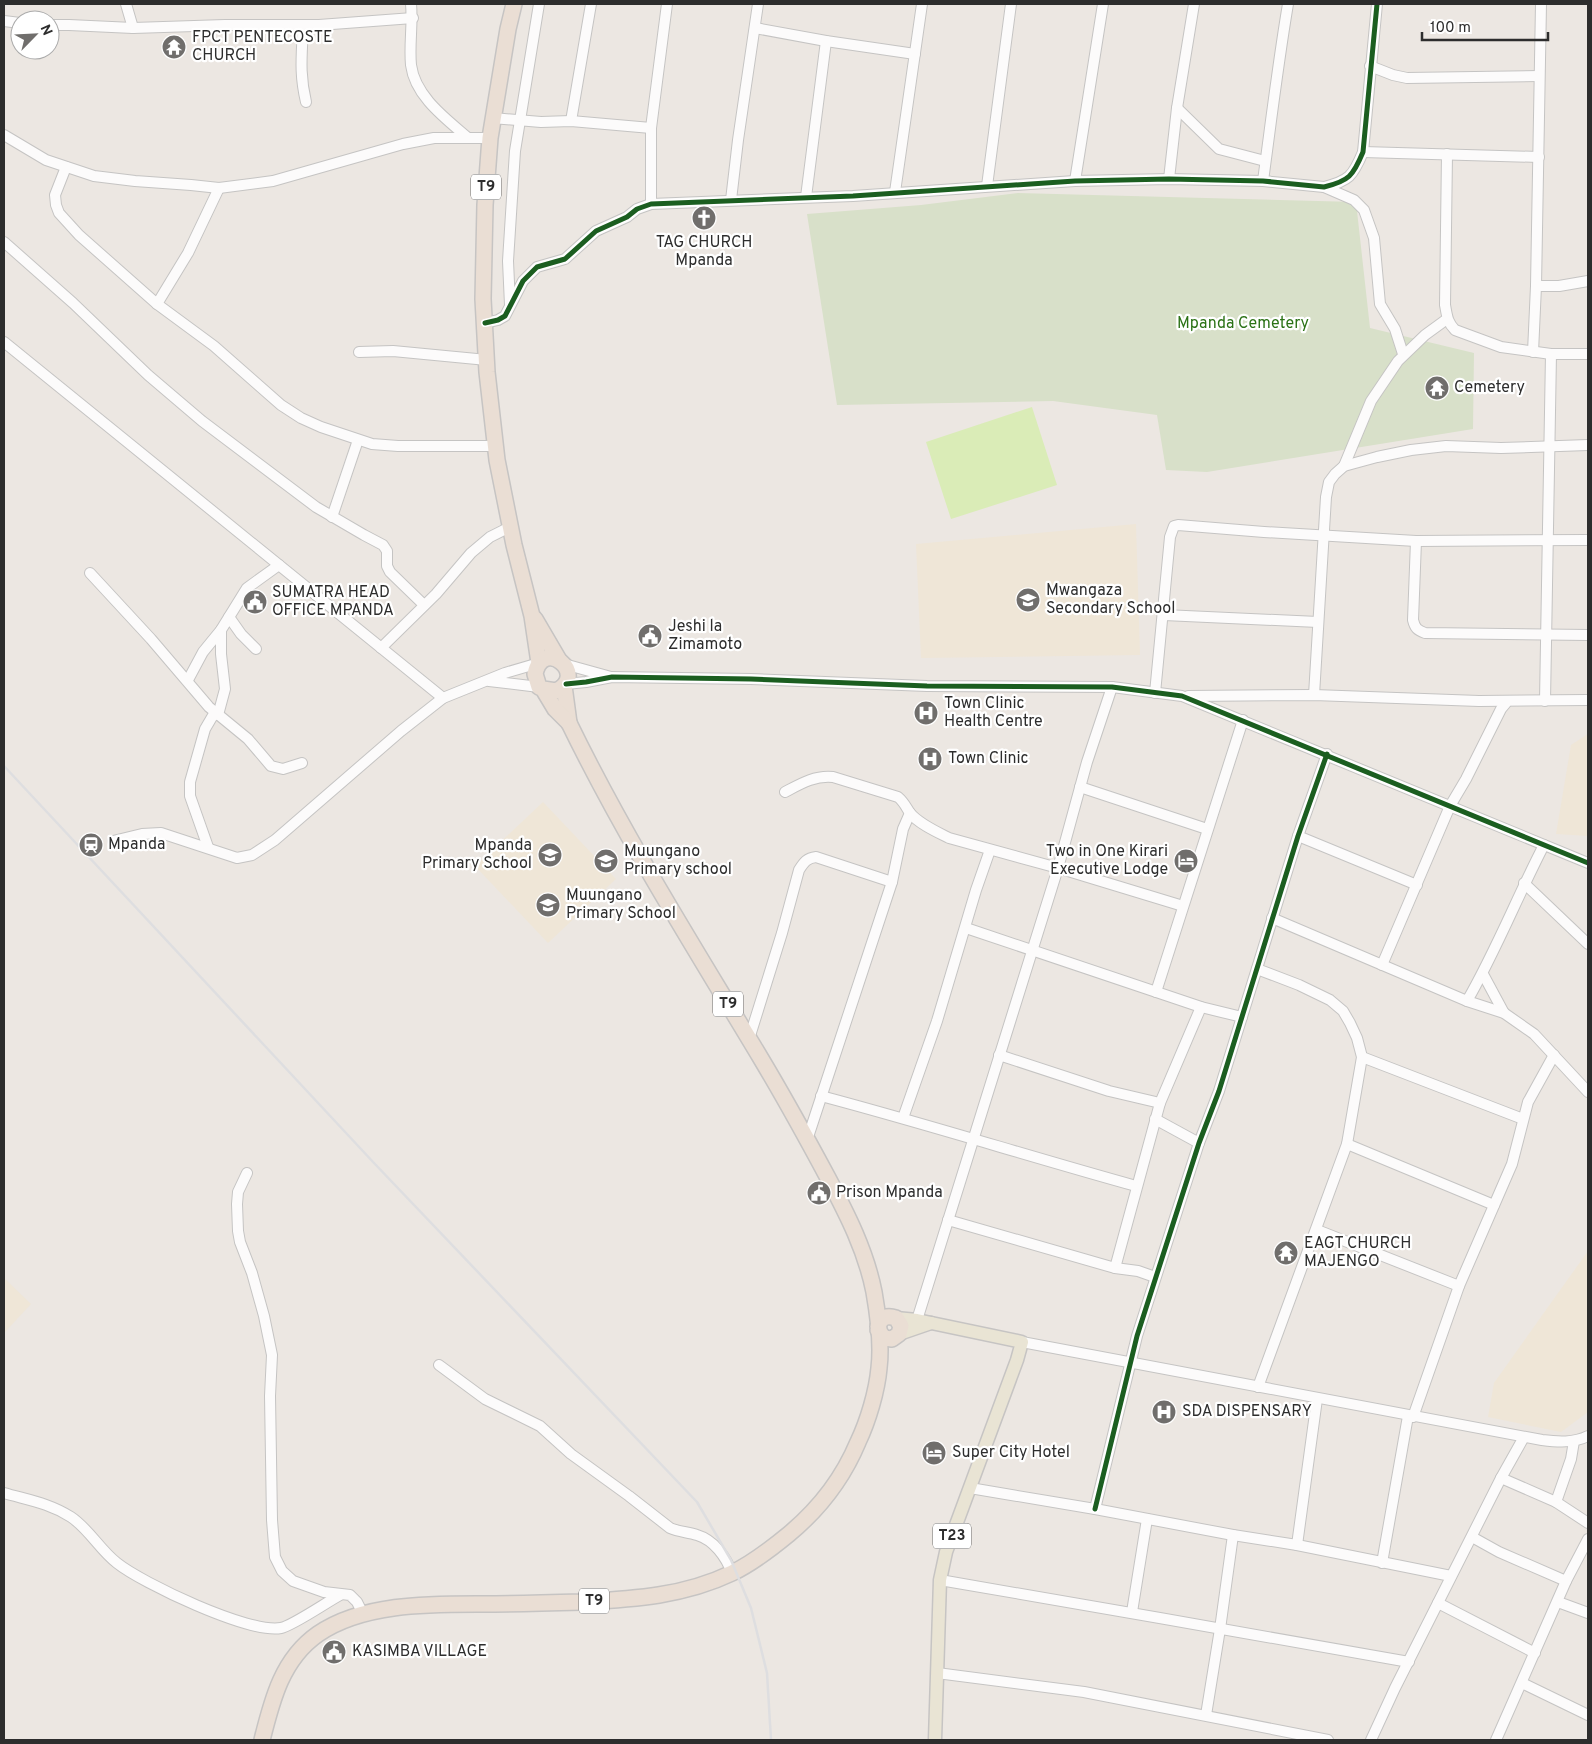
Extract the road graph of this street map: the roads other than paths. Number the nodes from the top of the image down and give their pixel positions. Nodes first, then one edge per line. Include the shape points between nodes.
1 (126, 4) edge
2 (412, 4) edge
3 (514, 4) edge
4 (539, 4) edge
5 (591, 4) edge
6 (667, 4) edge
7 (758, 4) edge
8 (922, 4) edge
9 (1011, 4) edge
10 (1103, 4) edge
11 (1194, 4) edge
12 (1288, 4) edge
13 (1377, 4) edge
14 (1541, 4) edge
15 (413, 18) junction
16 (60, 24) edge
17 (303, 26) junction
18 (133, 28) junction
19 (755, 28) junction
20 (826, 41) junction
21 (915, 54) junction
22 (1370, 66) junction
23 (1539, 76) junction
24 (306, 102) dead end
25 (1177, 108) junction
26 (492, 118) junction
27 (519, 121) junction
28 (571, 121) junction
29 (651, 128) junction
30 (4, 136) edge
31 (467, 137) junction
32 (490, 138) junction
33 (1363, 152) junction
34 (1447, 154) junction
35 (1539, 157) junction
36 (1266, 161) junction
37 (66, 167) junction
38 (1169, 179) junction
39 (1075, 181) junction
40 (1263, 181) junction
41 (987, 186) junction
42 (1324, 187) junction
43 (219, 188) junction
44 (895, 192) junction
45 (806, 196) junction
46 (731, 200) junction
47 (651, 204) junction
48 (4, 242) edge
49 (1588, 281) edge
50 (1536, 286) junction
51 (157, 304) junction
52 (510, 308) junction
53 (1447, 319) junction
54 (485, 323) junction
55 (4, 342) edge
56 (359, 352) dead end
57 (1533, 352) junction
58 (1403, 354) junction
59 (1551, 354) junction
60 (1588, 354) edge
61 (487, 360) junction
62 (358, 440) junction
63 (1588, 445) edge
64 (495, 446) junction
65 (1549, 446) junction
66 (1344, 466) junction
67 (332, 517) junction
68 (510, 527) junction
69 (1324, 536) junction
70 (1547, 540) junction
71 (1588, 540) edge
72 (1416, 541) junction
73 (279, 565) junction
74 (90, 573) dead end
75 (424, 605) junction
76 (1164, 615) junction
77 (532, 616) junction
78 (229, 618) junction
79 (1318, 622) junction
80 (221, 630) junction
81 (1545, 634) junction
82 (1588, 635) edge
83 (380, 648) junction
84 (256, 649) dead end
85 (562, 662) junction
86 (539, 663) junction
87 (612, 677) junction
88 (188, 680) junction
89 (488, 680) junction
90 (565, 685) junction
91 (1112, 687) junction
92 (541, 688) junction
93 (1155, 692) junction
94 (1314, 695) junction
95 (1182, 696) junction
96 (444, 698) junction
97 (1588, 700) edge
98 (1545, 701) junction
99 (1506, 703) dead end
100 (216, 714) junction
101 (1244, 720) junction
102 (569, 723) junction
103 (1327, 754) junction
104 (302, 763) dead end
105 (1080, 787) junction
106 (785, 792) dead end
107 (1450, 806) junction
108 (910, 813) junction
109 (1207, 829) junction
110 (1298, 836) junction
111 (113, 841) dead end
112 (1544, 845) junction
113 (208, 847) junction
114 (990, 850) junction
115 (1588, 863) edge
116 (1058, 868) junction
117 (892, 882) junction
118 (1524, 883) junction
119 (1417, 885) junction
120 (1183, 906) junction
121 (1272, 918) junction
122 (966, 928) junction
123 (1588, 944) edge
124 (1032, 951) junction
125 (1382, 965) junction
126 (1257, 969) junction
127 (1483, 974) junction
128 (1156, 992) junction
129 (1467, 1001) junction
130 (1201, 1007) junction
131 (1504, 1013) junction
132 (1242, 1017) junction
133 (750, 1039) junction
134 (999, 1055) junction
135 (1554, 1055) junction
136 (1362, 1057) junction
137 (1588, 1092) edge
138 (821, 1096) junction
139 (1160, 1103) junction
140 (903, 1118) junction
141 (1155, 1119) junction
142 (1523, 1119) junction
143 (808, 1137) junction
144 (973, 1140) junction
145 (1199, 1143) junction
146 (1347, 1144) junction
147 (247, 1173) dead end
148 (1136, 1186) junction
149 (1494, 1206) junction
150 (948, 1220) junction
151 (1317, 1230) junction
152 (1115, 1268) junction
153 (1155, 1277) junction
154 (1459, 1286) junction
155 (874, 1290) junction
156 (894, 1317) junction
157 (917, 1320) junction
158 (931, 1323) junction
159 (878, 1328) junction
160 (898, 1336) junction
161 (1022, 1342) junction
162 (1129, 1363) junction
163 (439, 1366) dead end
164 (879, 1369) junction
165 (1258, 1387) junction
166 (1317, 1399) junction
167 (1411, 1416) junction
168 (1524, 1437) junction
169 (1583, 1440) edge
170 (1501, 1478) junction
171 (970, 1488) junction
172 (4, 1492) edge
173 (1556, 1502) junction
174 (1095, 1509) junction
175 (1147, 1519) junction
176 (1588, 1523) edge
177 (1233, 1536) junction
178 (1472, 1537) junction
179 (1588, 1539) edge
180 (1297, 1545) junction
181 (1382, 1563) junction
182 (732, 1573) junction
183 (1452, 1576) junction
184 (940, 1580) junction
185 (1566, 1581) junction
186 (340, 1595) junction
187 (1558, 1602) junction
188 (1438, 1604) junction
189 (1132, 1612) junction
190 (1588, 1613) edge
191 (363, 1614) junction
192 (1220, 1629) junction
193 (1535, 1653) junction
194 (1408, 1662) junction
195 (937, 1673) junction
196 (1522, 1683) junction
197 (1206, 1715) junction
198 (1588, 1715) edge
199 (262, 1740) edge
200 (935, 1740) edge
201 (1328, 1740) edge
202 (1371, 1740) edge
203 (1496, 1740) edge

1 - 18 street
2 - 15 street
3 - 26 highway, T9
4 - 27 street
5 - 28 street
6 - 29 street
7 - 19 street
8 - 21 street
9 - 41 street
10 - 39 street
11 - 25 street
12 - 36 street
13 - 22 street
14 - 23 street
15 - 17 street
15 - 31 street via 410,56 416,81 434,107
16 - 18 street
17 - 18 street
17 - 24 street via 300,60
19 - 20 street
19 - 46 street
20 - 21 street
20 - 45 street
21 - 44 street
22 - 23 street via 1407,78
22 - 33 street
23 - 35 street
25 - 36 street via 1219,149
25 - 38 street
26 - 27 street
26 - 32 highway, T9
27 - 28 street
27 - 52 street via 508,236
28 - 29 street
29 - 47 street
30 - 37 street via 46,160
31 - 32 street
31 - 43 street via 434,138 403,144 273,181
32 - 54 highway, T9 via 483,253
33 - 34 street
33 - 42 street via 1349,177
34 - 35 street
34 - 53 street
35 - 50 street
36 - 40 street
37 - 43 street via 94,176 135,182
37 - 51 street via 55,195 59,214
38 - 39 street
38 - 40 street
39 - 41 street
40 - 42 street
41 - 44 street
42 - 58 street via 1354,200 1364,210 1374,238 1380,304 1395,329
43 - 51 street via 188,253
44 - 45 street
45 - 46 street
46 - 47 street
47 - 52 street via 596,231 564,259 537,267 523,281
48 - 67 street via 172,397
49 - 50 street
50 - 57 street
51 - 62 street via 214,346 281,405 301,418
52 - 54 street via 505,316
53 - 57 street via 1454,330 1473,338
53 - 58 street
54 - 61 highway, T9
55 - 73 street
56 - 61 street via 393,350
57 - 59 street
58 - 66 street via 1371,401
59 - 60 street
59 - 65 street
61 - 64 highway, T9
62 - 64 street via 398,446
62 - 67 street
63 - 65 street
64 - 68 highway, T9
65 - 66 street via 1430,447
65 - 70 street
66 - 69 street via 1329,482
67 - 75 street via 384,545 390,572
68 - 75 street via 480,544
68 - 77 highway, T9
69 - 72 street
69 - 76 street via 1182,524 1174,526 1170,537
69 - 79 street
70 - 71 street
70 - 72 street
70 - 81 street
72 - 81 street via 1413,620 1418,631
73 - 78 street via 247,588
73 - 83 street
74 - 88 street
75 - 83 street
76 - 79 street
76 - 93 street
77 - 85 highway, T9
77 - 86 highway, T9
78 - 80 street
78 - 84 street
79 - 94 street
80 - 88 street via 203,652
80 - 100 street via 225,690
81 - 82 street
81 - 98 street
83 - 96 street
85 - 86 highway via 552,658
85 - 87 street
85 - 90 highway, T9 via 568,670
86 - 89 street
86 - 92 highway, T9 via 534,674
87 - 90 street
87 - 91 street via 927,686
88 - 100 street
89 - 92 street
89 - 96 street
90 - 92 highway via 556,691
90 - 102 highway, T9
91 - 93 street
91 - 105 street
92 - 102 highway, T9
93 - 95 street
94 - 95 street
94 - 98 street
95 - 101 street
96 - 113 street via 275,840 252,855 237,858
97 - 98 street
99 - 107 street
100 - 104 street via 248,739 271,766 283,769
100 - 113 street via 205,729 190,782 190,796
101 - 103 street
101 - 109 street
102 - 133 highway, T9 via 631,841
103 - 107 street
103 - 110 street
105 - 109 street
105 - 116 street
106 - 108 street via 817,777 833,777 898,797
107 - 112 street
107 - 119 street
108 - 114 street via 949,838
108 - 117 street via 903,829
109 - 120 street
110 - 119 street
110 - 121 street
111 - 113 street via 161,833
112 - 115 street
112 - 118 street
114 - 116 street
114 - 122 street
116 - 120 street
116 - 124 street
117 - 133 street via 816,857 804,862
117 - 138 street
118 - 123 street
118 - 127 street
119 - 125 street
120 - 128 street
121 - 125 street
121 - 126 street
122 - 124 street
122 - 140 street
124 - 128 street
124 - 134 street
125 - 129 street
126 - 132 street
126 - 136 street via 1330,1000 1343,1011 1350,1023
127 - 129 street
127 - 131 street
128 - 130 street
129 - 131 street
130 - 132 street
130 - 139 street
131 - 135 street via 1534,1034
132 - 145 street
133 - 143 highway, T9
134 - 139 street
134 - 144 street
135 - 137 street
135 - 142 street via 1528,1102
136 - 142 street
136 - 146 street
138 - 140 street
138 - 143 street
139 - 141 street
140 - 144 street
141 - 145 street
141 - 148 street
142 - 149 street via 1512,1164
143 - 155 highway, T9 via 846,1210
144 - 148 street
144 - 150 street
145 - 153 street
146 - 149 street
146 - 151 street
147 - 186 street via 238,1192 238,1231 264,1316 272,1355 270,1396 275,1557 282,1571 293,1581
148 - 152 street
149 - 154 street
150 - 152 street
150 - 157 street
151 - 154 street
151 - 165 street
152 - 153 street via 1138,1270
153 - 162 street
154 - 167 street
155 - 156 highway, T9
155 - 159 highway, T9
156 - 157 main road
156 - 159 highway via 885,1317
156 - 160 highway, T9 via 901,1326
157 - 158 main road
158 - 160 main road
158 - 161 main road
159 - 160 highway via 884,1338
159 - 164 highway, T9
160 - 164 highway, T9
161 - 162 street
161 - 171 main road, T23
162 - 165 street
162 - 174 street
163 - 182 street via 485,1399 540,1426 571,1454 670,1528 706,1540 722,1555
164 - 182 highway, T9 via 870,1411 858,1442 826,1498 777,1544
165 - 166 street
166 - 167 street
166 - 180 street
167 - 168 street
167 - 181 street
168 - 169 street via 1558,1442
168 - 170 street
169 - 173 street via 1571,1460
170 - 173 street
170 - 178 street
171 - 174 street
171 - 184 main road, T23 via 946,1552
172 - 186 street via 45,1503 72,1518 116,1562 133,1574 227,1618 280,1628
173 - 176 street
174 - 175 street
175 - 177 street
175 - 189 street
177 - 180 street
177 - 192 street
178 - 183 street
178 - 185 street
179 - 185 street
180 - 181 street
181 - 183 street
182 - 191 highway, T9 via 681,1592 638,1599 451,1604
183 - 188 street
184 - 189 street
184 - 195 main road, T23
185 - 187 street
186 - 191 street via 353,1597
187 - 190 street
187 - 193 street
188 - 193 street
188 - 194 street
189 - 192 street
191 - 199 highway, T9 via 317,1634 293,1659 272,1700
192 - 194 street
192 - 197 street
193 - 196 street
194 - 202 street
195 - 197 street via 1084,1692
195 - 200 main road, T23
196 - 198 street
196 - 203 street
197 - 201 street

